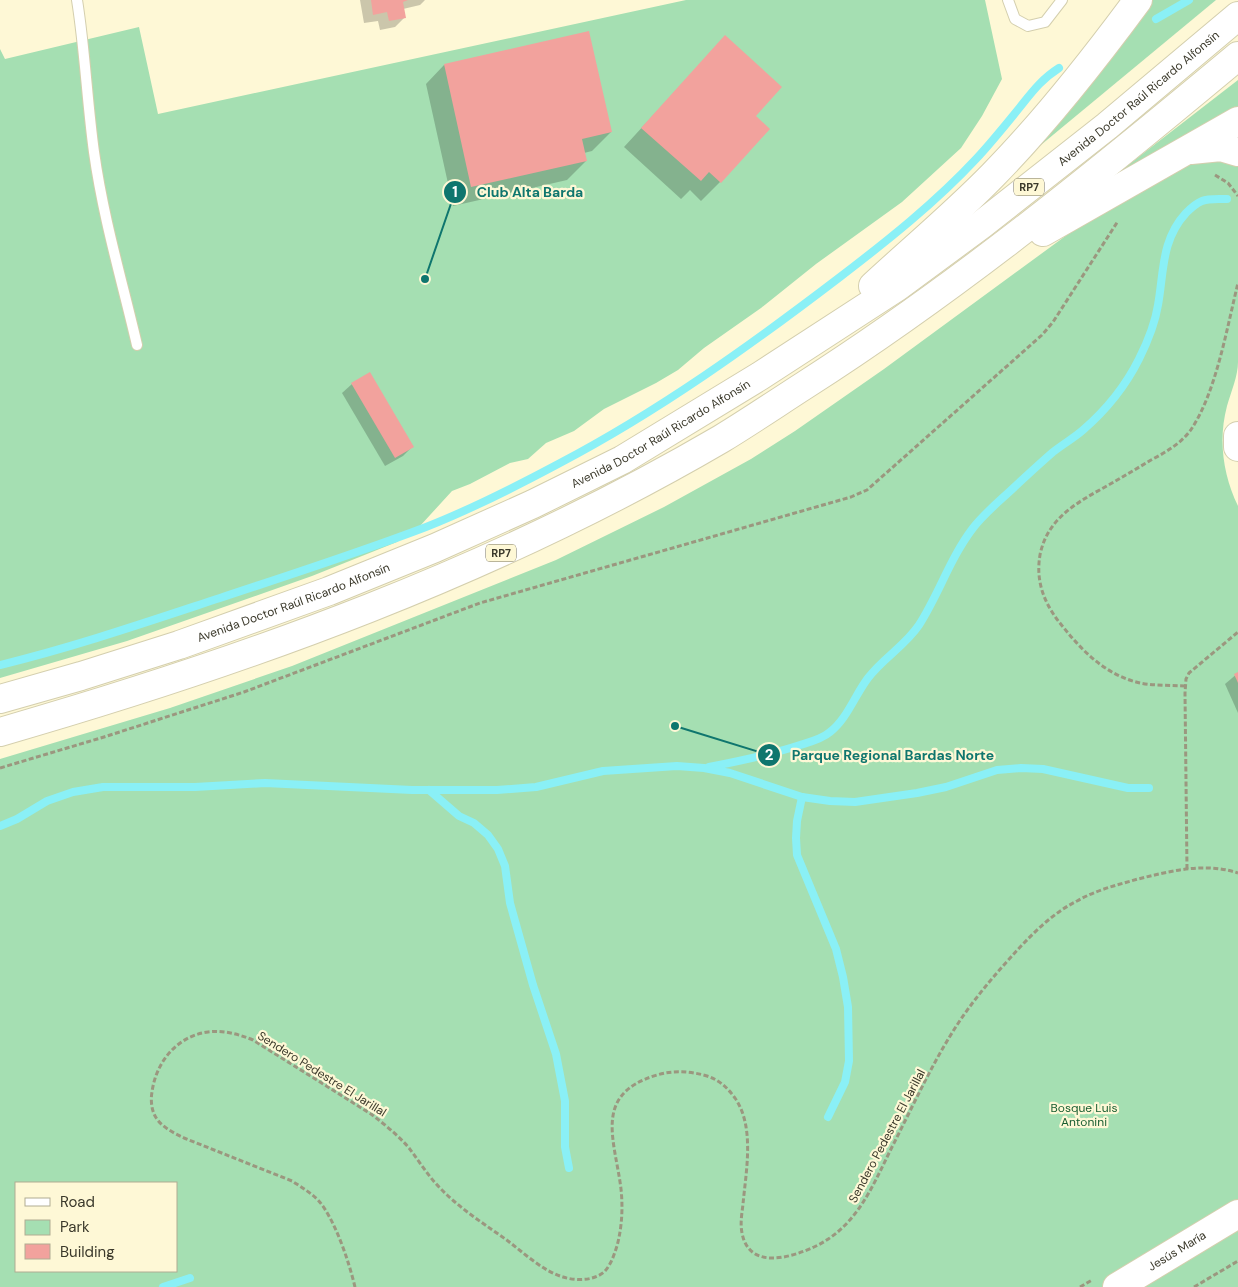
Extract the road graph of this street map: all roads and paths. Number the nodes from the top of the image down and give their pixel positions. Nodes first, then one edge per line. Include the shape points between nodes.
1 (77, 0) edge
2 (1008, 0) edge
3 (1062, 0) edge
4 (1138, 0) edge
5 (1238, 16) edge
6 (1238, 56) edge
7 (1238, 121) edge
8 (1187, 151) junction
9 (1238, 152) edge
10 (1210, 174) dead end
11 (1238, 196) edge
12 (1120, 219) dead end
13 (957, 281) junction
14 (1238, 284) edge
15 (810, 344) junction
16 (137, 345) dead end
17 (1238, 436) edge
18 (1238, 447) edge
19 (1238, 632) edge
20 (1185, 686) junction
21 (0, 699) edge
22 (0, 732) edge
23 (0, 768) edge
24 (1187, 869) junction
25 (1238, 873) edge
26 (1238, 1214) edge
27 (1238, 1261) edge
28 (355, 1287) edge
29 (1117, 1287) edge
30 (1194, 1287) edge

1 - 16 lane via 102,199
2 - 3 lane via 1015,19 1028,26 1045,22
4 - 15 main road via 1062,99 999,169
5 - 15 main road, Avenida Doctor Raúl Ricardo Alfonsín / RP7 via 1107,126 981,225 897,287
6 - 13 main road, RP7 via 1128,148
7 - 8 main road
8 - 9 main road via 1220,147
8 - 13 main road
10 - 11 path via 1224,179
12 - 23 path via 1042,335 866,490 851,497 480,603 236,695
13 - 22 main road, RP7 via 853,354 719,440 499,554 398,597 248,654
14 - 20 path via 1214,380 1192,428 1172,448 1067,510 1046,538 1039,562 1040,586 1049,608 1091,658 1136,682
15 - 21 main road, Avenida Doctor Raúl Ricardo Alfonsín / RP7 via 622,460 435,548 232,627
17 - 18 main road
19 - 20 path via 1193,668
20 - 24 path
24 - 25 path, Sendero Pedestre El Jarillal via 1205,867
24 - 28 path, Sendero Pedestre El Jarillal via 1110,886 1077,901 1024,942 960,1020 850,1222 830,1238 791,1256 765,1258 753,1253 745,1244 741,1218 747,1157 745,1123 729,1090 702,1074 683,1071 641,1080 625,1091 618,1102 612,1118 612,1135 620,1186 621,1230 610,1265 593,1279 580,1279 550,1272 439,1188 408,1146 371,1114 253,1040 238,1034 207,1032 178,1044 166,1055 153,1080 153,1111 159,1121 184,1138 292,1181 317,1199 334,1226
26 - 29 main road, Jesús María
27 - 30 path

